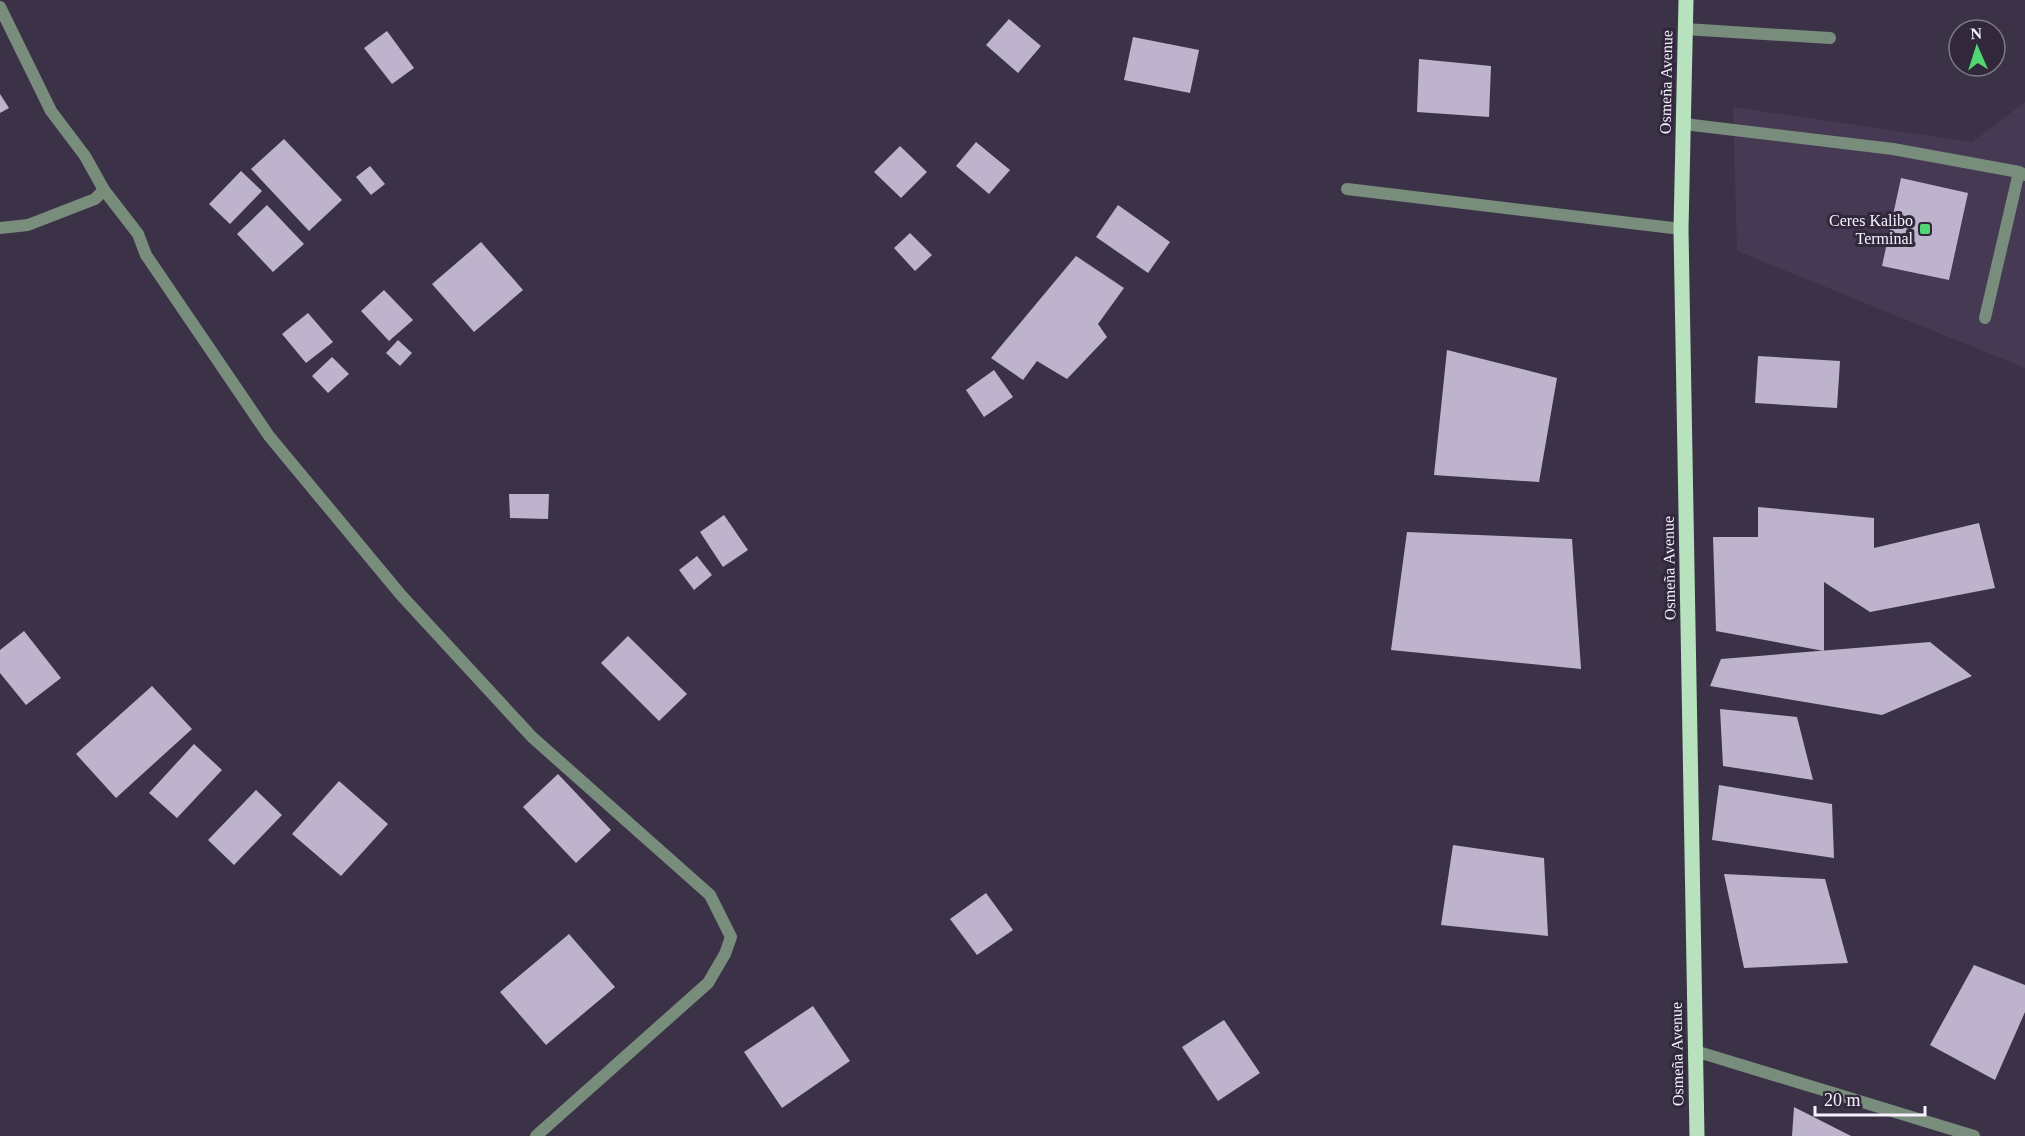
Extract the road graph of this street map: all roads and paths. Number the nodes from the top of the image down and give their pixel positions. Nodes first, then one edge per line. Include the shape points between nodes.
1 (1686, 0) edge
2 (0, 7) edge
3 (1685, 29) junction
4 (1830, 38) dead end
5 (1684, 124) junction
6 (2022, 173) edge
7 (1347, 189) dead end
8 (104, 190) junction
9 (0, 228) edge
10 (1681, 229) junction
11 (1985, 318) dead end
12 (1695, 1052) junction
13 (537, 1136) edge
14 (1697, 1136) edge
15 (1974, 1136) edge

1 - 3 main road, Osmeña Avenue
2 - 8 street via 51,111 85,156
3 - 4 street
3 - 5 main road, Osmeña Avenue
5 - 6 street via 1893,149
5 - 10 main road, Osmeña Avenue
6 - 11 street
7 - 10 street
8 - 9 street via 95,199 28,225
8 - 13 street via 138,234 146,255 269,436 401,595 532,737 710,895 731,937 708,983
10 - 12 main road, Osmeña Avenue
12 - 14 main road, Osmeña Avenue
12 - 15 street

